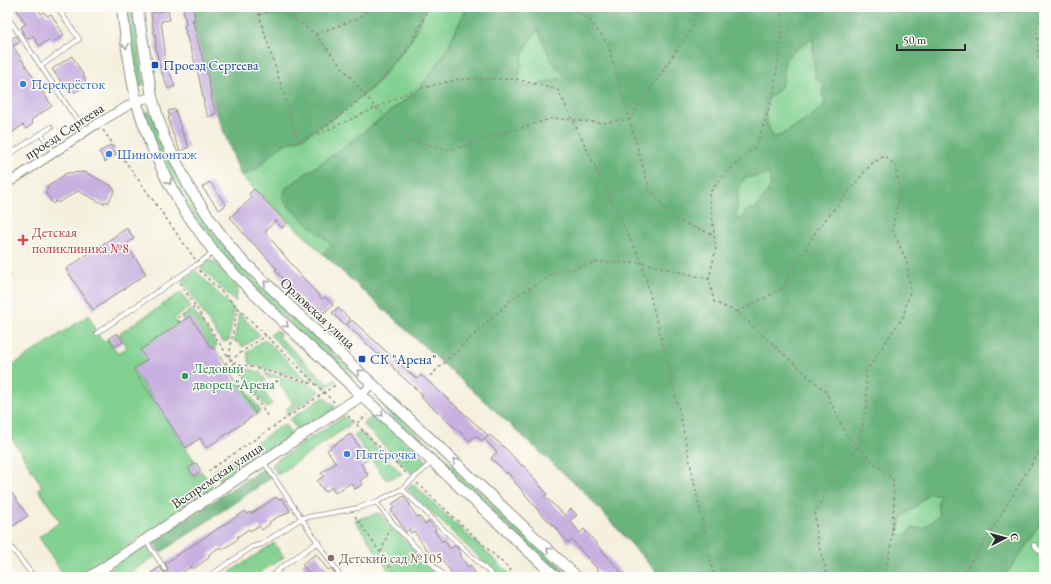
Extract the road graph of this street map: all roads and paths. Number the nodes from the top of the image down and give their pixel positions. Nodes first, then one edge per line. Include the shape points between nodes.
1 (57, 7) edge
2 (122, 7) edge
3 (138, 7) edge
4 (259, 7) edge
5 (284, 7) edge
6 (371, 7) edge
7 (429, 7) edge
8 (569, 7) edge
9 (698, 7) edge
10 (781, 7) edge
11 (281, 9) junction
12 (1044, 9) edge
13 (260, 15) junction
14 (7, 16) edge
15 (13, 25) junction
16 (7, 30) edge
17 (315, 34) junction
18 (1044, 65) edge
19 (41, 66) junction
20 (152, 96) junction
21 (365, 96) junction
22 (136, 101) junction
23 (375, 108) junction
24 (630, 119) junction
25 (572, 120) junction
26 (97, 124) junction
27 (51, 127) dead end
28 (89, 131) junction
29 (41, 134) junction
30 (314, 135) junction
31 (54, 153) junction
32 (7, 156) edge
33 (7, 183) edge
34 (715, 236) junction
35 (214, 252) junction
36 (642, 262) junction
37 (195, 266) junction
38 (7, 271) edge
39 (177, 278) junction
40 (709, 278) junction
41 (7, 279) edge
42 (195, 306) junction
43 (237, 307) junction
44 (737, 312) junction
45 (180, 323) dead end
46 (97, 333) dead end
47 (266, 335) junction
48 (229, 357) junction
49 (231, 361) junction
50 (225, 364) dead end
51 (430, 376) dead end
52 (338, 383) dead end
53 (372, 383) junction
54 (316, 384) junction
55 (325, 392) junction
56 (361, 396) junction
57 (341, 409) junction
58 (268, 417) dead end
59 (1044, 443) edge
60 (858, 446) junction
61 (263, 461) junction
62 (432, 462) junction
63 (208, 471) dead end
64 (413, 480) junction
65 (402, 489) junction
66 (376, 502) junction
67 (350, 509) junction
68 (302, 518) junction
69 (392, 522) junction
70 (145, 540) junction
71 (7, 542) edge
72 (318, 542) junction
73 (1034, 545) dead end
74 (380, 552) junction
75 (1044, 555) edge
76 (164, 569) dead end
77 (438, 570) junction
78 (34, 577) edge
79 (90, 577) edge
80 (208, 577) edge
81 (272, 577) edge
82 (341, 577) edge
83 (397, 577) edge
84 (441, 577) edge
85 (446, 577) edge
86 (493, 577) edge
87 (518, 577) edge
88 (556, 577) edge
89 (578, 577) edge
90 (714, 577) edge
91 (824, 577) edge
92 (884, 577) edge
93 (961, 577) edge

1 - 19 lane via 79,39
2 -> 22 street
3 - 20 street, Орловская улица
4 - 13 path
5 - 11 path
6 - 17 path via 357,19
7 - 21 path via 399,62
8 - 24 path via 589,19 608,44
9 - 24 path via 693,26
10 - 34 path via 782,31 773,97 756,146 726,173 709,194
11 - 13 path
11 - 17 path
12 - 18 path via 1038,27 1038,58
13 - 30 path via 299,143
14 - 15 lane
15 - 16 lane
15 - 19 lane
17 - 21 path
19 - 28 lane via 73,114
20 - 22 street, проезд Сергеева
53 -> 20 street, Орловская улица via 238,256 217,229 190,188 164,137
21 - 23 path
21 - 30 path
22 - 26 street, проезд Сергеева
22 -> 35 street via 150,143 166,178 184,210
23 - 25 path via 412,140 450,150 553,118
23 - 25 path via 414,90 460,79 516,79 558,90
23 - 30 path
24 - 25 path via 603,123
24 - 34 path via 649,188 673,219
25 - 36 path
26 - 28 street, проезд Сергеева
26 - 37 path via 106,133 195,260
27 - 29 lane
28 - 31 street, проезд Сергеева
29 - 31 lane
29 - 32 lane
31 - 33 street, проезд Сергеева
34 - 40 path via 716,249
35 - 37 lane
35 -> 56 street via 282,322
36 - 40 path
36 - 51 path via 597,262 556,273 513,298
36 - 90 path via 678,410
37 - 39 lane
37 - 43 path
38 - 41 path via 11,276
39 - 42 path
39 - 46 lane
40 - 44 path via 714,302
42 - 45 path via 177,318
42 - 48 path
43 - 47 path
43 - 48 path
44 - 60 path via 826,392 846,434
44 - 60 path via 782,289 816,230 872,163 885,156 895,165 900,193 892,229 907,262 910,290 903,317 866,371 867,405
47 - 49 path
47 - 54 path
48 - 49 path
49 - 50 path
49 - 54 path
49 - 58 path
52 - 55 path
53 - 56 street
89 -> 53 street, Орловская улица
54 - 55 path
55 - 57 path
55 - 63 path
56 - 57 street, Веспремская улица
56 -> 62 street
57 - 61 street, Веспремская улица
57 - 64 path
59 - 93 path
60 - 91 path via 830,484 816,514 817,541 826,569
60 - 92 path via 893,479 891,546
61 - 68 lane
61 - 70 street, Веспремская улица
62 - 64 lane
62 - 88 street
64 - 65 lane
64 - 87 path
65 - 66 lane
65 - 86 lane
66 - 67 lane
66 - 69 lane
67 - 68 lane
67 - 74 path
68 - 72 lane
68 - 80 lane via 262,544 252,547
69 - 74 path
69 - 77 lane
70 - 76 lane
70 - 79 street, Веспремская улица
71 - 78 lane
72 - 81 lane
72 - 82 lane
73 - 75 lane
74 - 83 path
77 - 84 lane
77 - 85 lane

